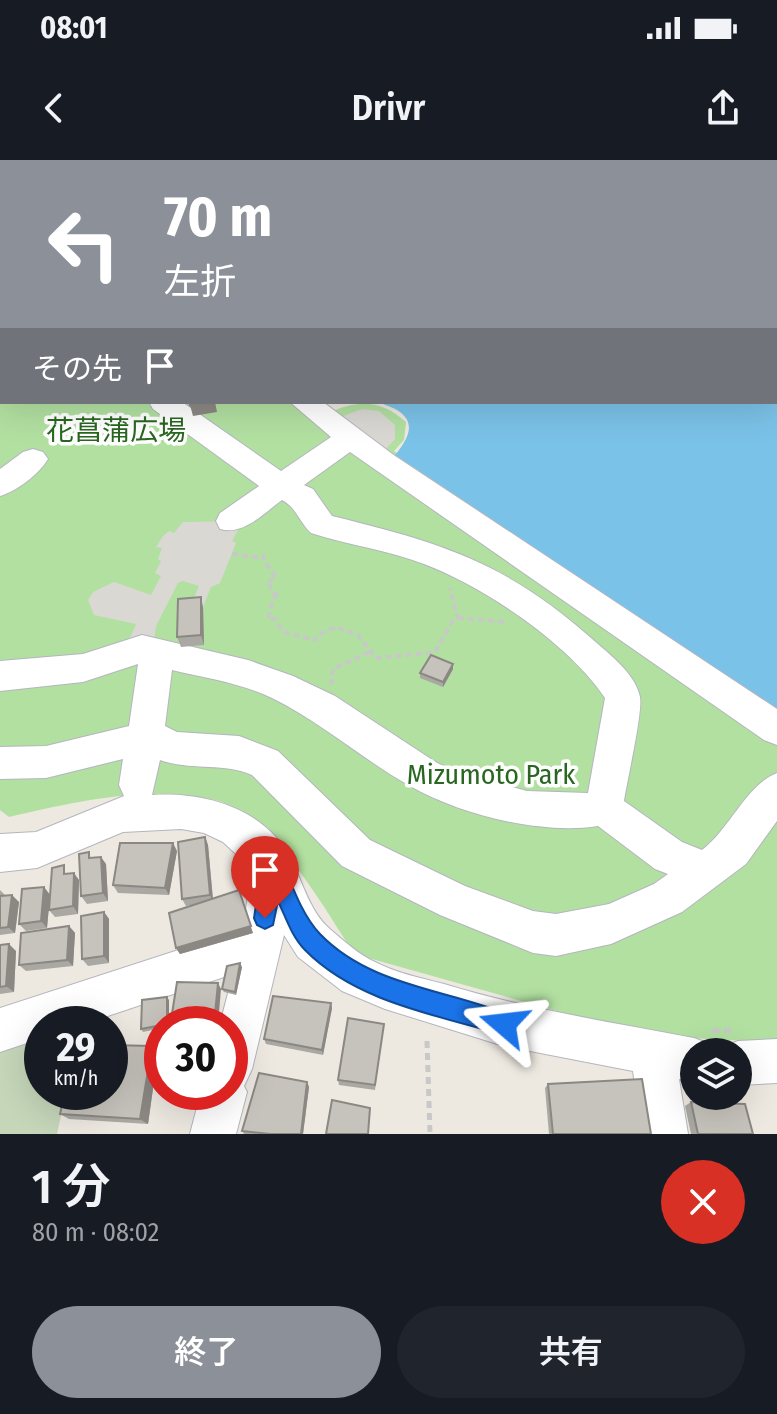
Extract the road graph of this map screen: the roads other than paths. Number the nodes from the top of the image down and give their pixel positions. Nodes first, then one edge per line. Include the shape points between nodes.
1 (166, 404) edge
2 (307, 404) edge
3 (351, 437) junction
4 (33, 459) dead end
5 (0, 485) edge
6 (282, 487) junction
7 (231, 521) dead end
8 (157, 653) junction
9 (0, 676) edge
10 (777, 729) edge
11 (145, 739) junction
12 (0, 763) edge
13 (138, 785) dead end
14 (777, 790) edge
15 (604, 808) junction
16 (0, 853) edge
17 (272, 864) junction
18 (706, 870) junction
19 (262, 944) junction
20 (246, 1006) edge
21 (0, 1030) edge
22 (680, 1048) edge
23 (752, 1052) edge
24 (777, 1061) edge
25 (680, 1067) edge
26 (219, 1110) edge
27 (213, 1134) edge
28 (665, 1134) edge

1 - 6 street
2 - 3 street
3 - 6 street
3 - 10 street
4 - 5 street
6 - 7 street
6 - 15 street via 302,497 322,525 442,558 513,595 572,640 617,685 623,703
8 - 9 street via 132,651 83,668
8 - 11 street
8 - 15 street via 281,686 424,775 456,789 527,808
11 - 12 street via 46,762
11 - 13 street
11 - 18 street via 172,748 239,752 265,763 356,853 533,932 556,935 624,919 668,898
14 - 18 street via 732,851
15 - 18 street via 669,856
16 - 17 street via 37,850 121,814 181,811 237,829
17 - 19 street
17 - 22 street via 313,942 357,976 504,1024
19 - 20 street
19 - 21 street
23 - 24 street
25 - 28 street
26 - 27 street

